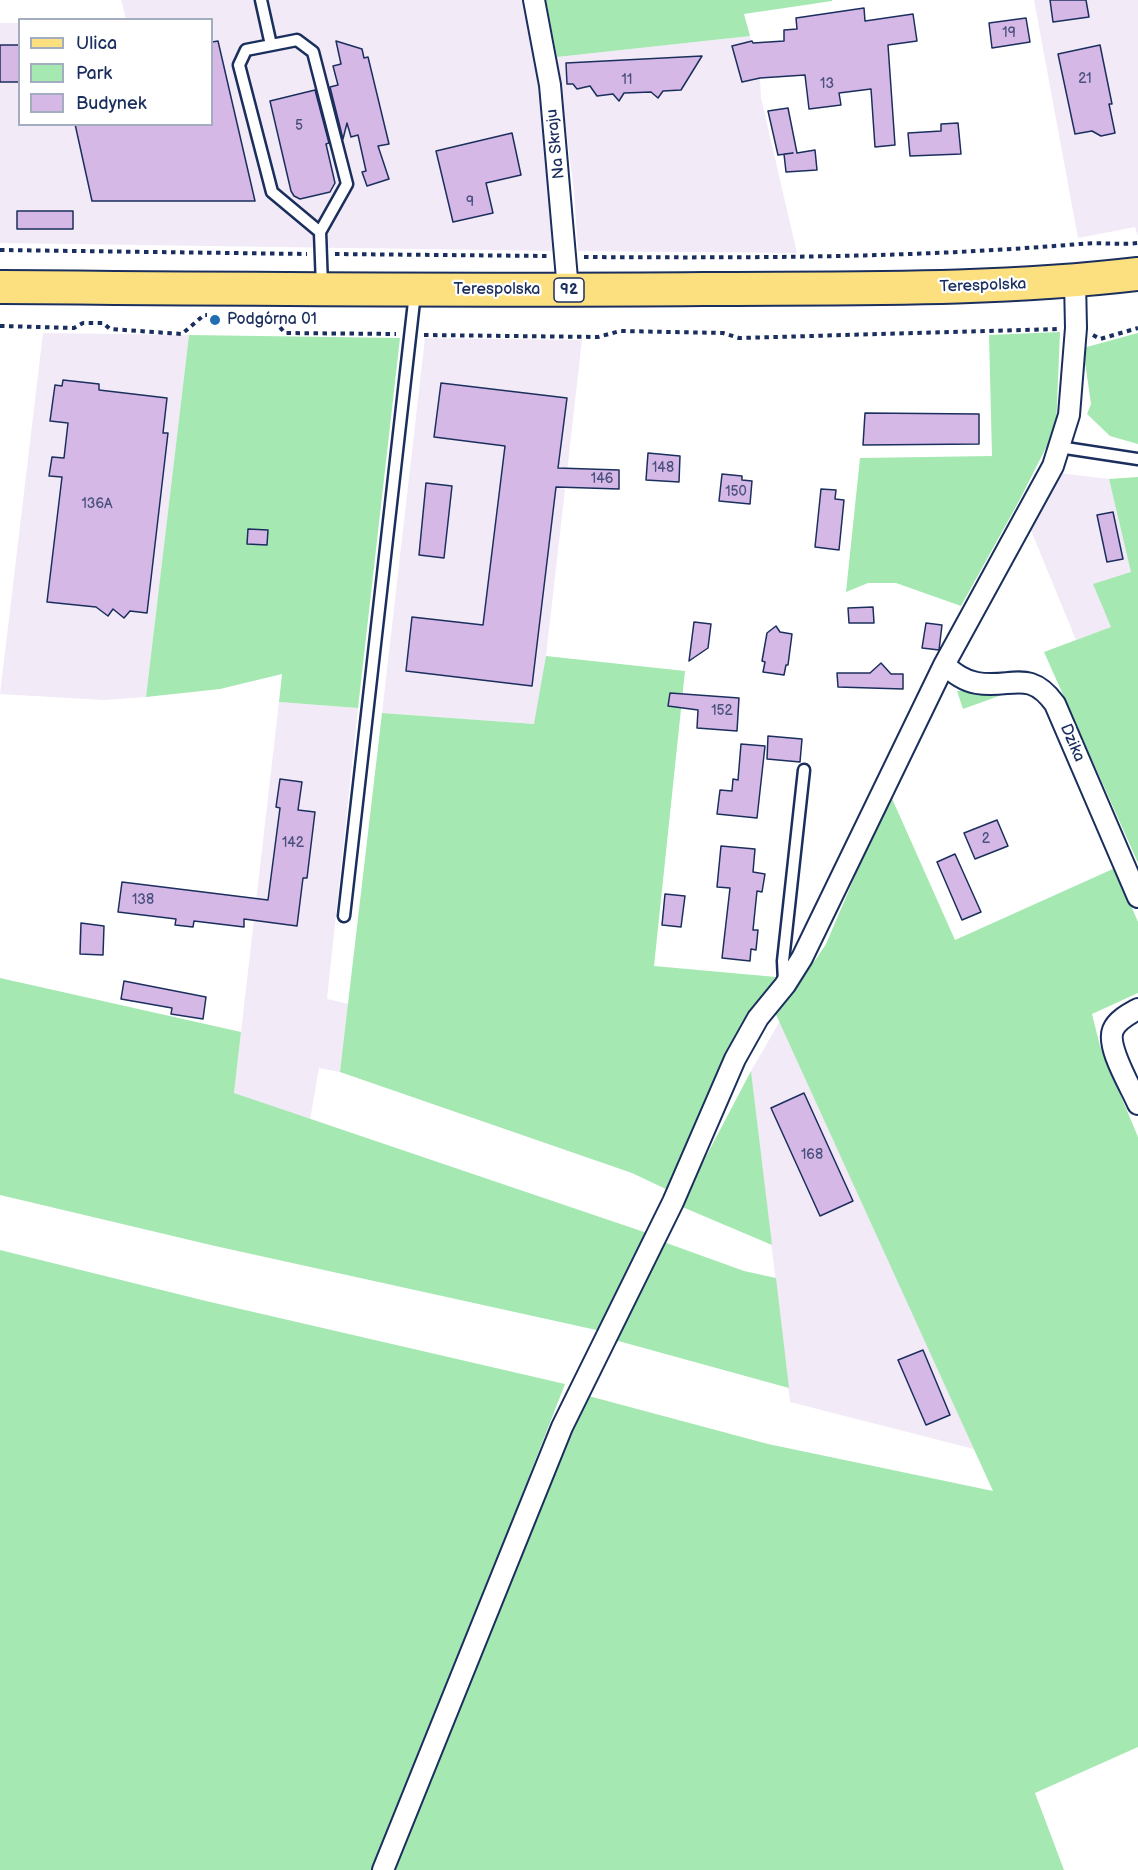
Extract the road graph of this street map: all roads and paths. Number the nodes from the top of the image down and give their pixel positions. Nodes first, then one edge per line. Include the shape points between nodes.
1 (261, 0) edge
2 (534, 0) edge
3 (271, 45) junction
4 (320, 232) junction
5 (1138, 274) edge
6 (1075, 281) junction
7 (0, 287) edge
8 (322, 289) junction
9 (416, 290) junction
10 (568, 290) junction
11 (258, 314) dead end
12 (215, 315) dead end
13 (0, 326) edge
14 (1076, 328) junction
15 (1138, 328) edge
16 (410, 334) junction
17 (1059, 447) junction
18 (1138, 459) edge
19 (944, 664) junction
20 (804, 770) dead end
21 (1138, 897) edge
22 (344, 916) dead end
23 (785, 985) junction
24 (1138, 1009) edge
25 (1138, 1104) edge
26 (383, 1870) edge

1 - 3 lane
2 - 10 street, Na Skraju via 550,85
3 - 4 lane via 246,50 239,64 272,192
3 - 4 lane via 297,40 313,52 347,184
4 - 8 lane
5 - 6 main road, Terespolska / 92
6 - 10 main road, Terespolska / 92 via 977,287
6 - 14 street
7 - 8 main road, Terespolska / 92
8 - 9 main road, Terespolska / 92
9 - 10 main road, Terespolska / 92
9 - 16 lane
11 - 16 path via 268,314 285,333
12 - 13 path via 204,315 182,334 110,329 103,323 83,323 74,328
14 - 15 path via 1100,339
14 - 16 path via 739,338 723,333 620,331 598,337
14 - 17 street via 1069,415
16 - 22 lane
17 - 18 lane
17 - 19 street via 1053,466
19 - 21 street, Dzika via 959,677 977,683 1026,682 1048,695
19 - 23 street via 802,958
20 - 23 lane via 783,961
23 - 26 street via 758,1018 735,1059 673,1202 562,1427
24 - 25 street via 1118,1022 1112,1038 1113,1050

